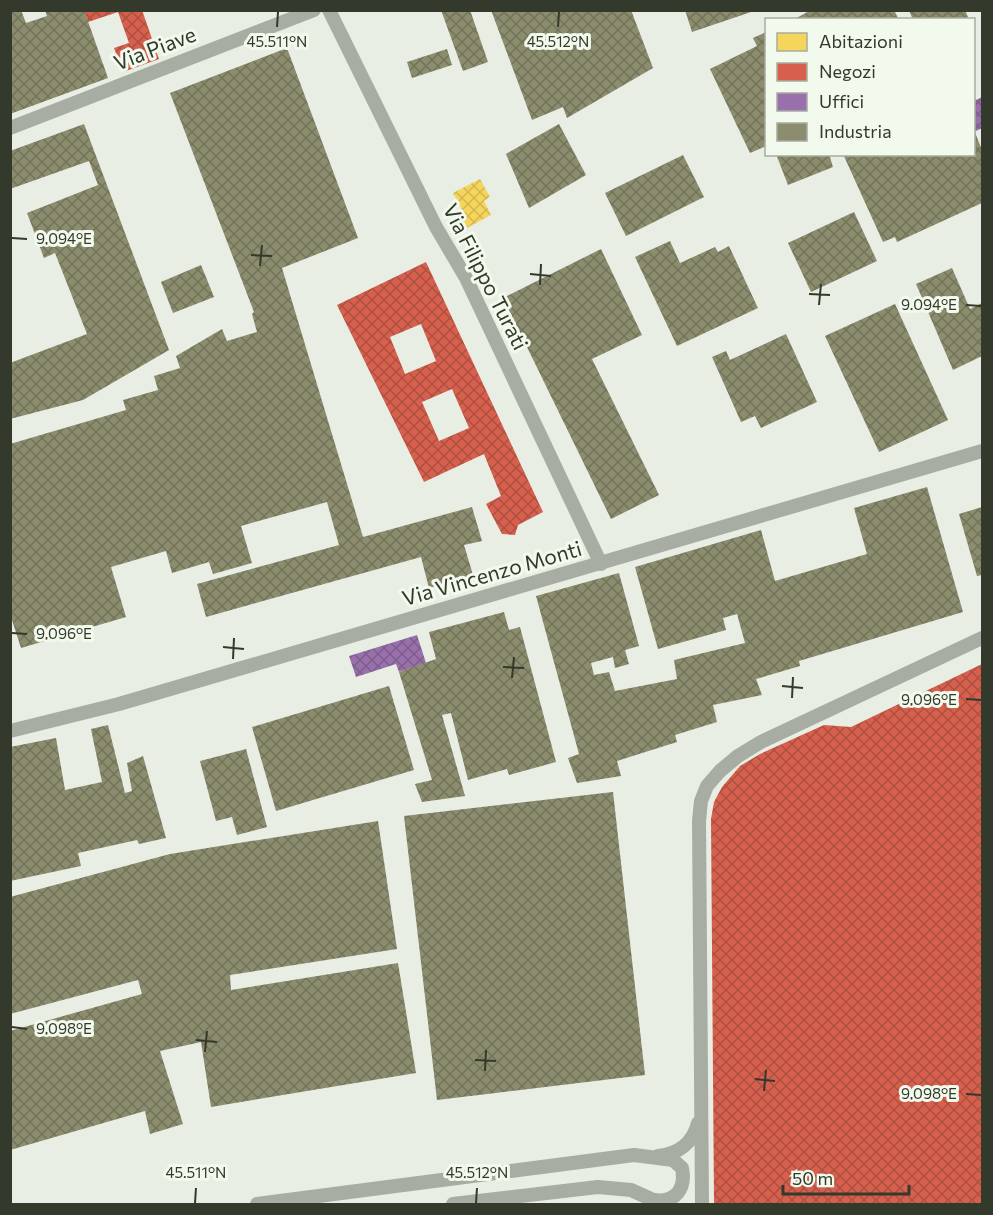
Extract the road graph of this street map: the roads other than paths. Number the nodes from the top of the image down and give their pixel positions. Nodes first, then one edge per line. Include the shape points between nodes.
1 (314, 10) edge
2 (329, 10) edge
3 (10, 128) edge
4 (982, 451) edge
5 (601, 564) junction
6 (982, 638) edge
7 (10, 730) edge
8 (699, 1116) junction
9 (647, 1157) junction
10 (500, 1198) junction
11 (658, 1202) edge
12 (256, 1204) edge
13 (453, 1204) edge
14 (523, 1204) edge
15 (702, 1204) edge

1 - 3 street, Via Piave
2 - 5 street, Via Filippo Turati via 436,227 466,278
4 - 5 street, Via Vincenzo Monti
5 - 7 street, Via Vincenzo Monti via 119,704
6 - 8 street via 761,742 720,771 707,786 699,821
8 - 9 street via 693,1137 682,1148
8 - 15 street
9 - 11 street via 673,1160 683,1175 678,1194
9 - 12 street via 634,1155
10 - 11 street via 598,1186 631,1190
10 - 13 street
10 - 14 street

